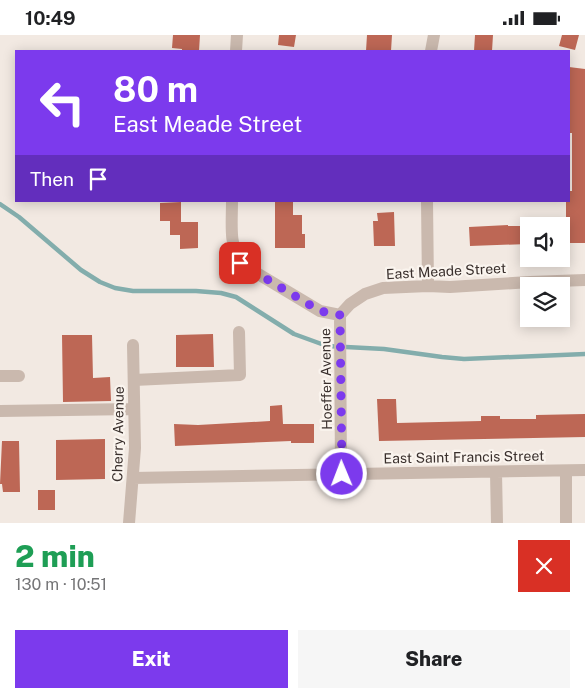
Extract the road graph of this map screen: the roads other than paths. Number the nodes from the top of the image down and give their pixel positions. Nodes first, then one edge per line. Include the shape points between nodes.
1 (237, 35) edge
2 (434, 35) edge
3 (236, 50) edge
4 (431, 50) edge
5 (232, 202) edge
6 (427, 202) edge
7 (585, 280) edge
8 (428, 286) junction
9 (340, 315) junction
10 (239, 333) dead end
11 (133, 345) dead end
12 (0, 376) edge
13 (19, 376) dead end
14 (134, 380) junction
15 (134, 409) junction
16 (0, 411) edge
17 (566, 471) junction
18 (585, 471) edge
19 (496, 472) junction
20 (342, 474) junction
21 (133, 478) junction
22 (129, 523) edge
23 (497, 523) edge
24 (566, 523) edge

1 - 3 street
2 - 4 street
5 - 9 street via 232,237 240,263 320,311
6 - 8 street
7 - 8 street, East Meade Street
8 - 9 street, East Meade Street via 383,288 350,304
9 - 20 street, Hoeffer Avenue
10 - 14 street via 240,375
11 - 14 street, Cherry Avenue
12 - 13 street
14 - 15 street, Cherry Avenue
15 - 16 street
15 - 21 street, Cherry Avenue
17 - 18 street, East Saint Francis Street
17 - 19 street, East Saint Francis Street
17 - 24 street
19 - 20 street, East Saint Francis Street
19 - 23 street
20 - 21 street, East Saint Francis Street
21 - 22 street, Cherry Avenue

